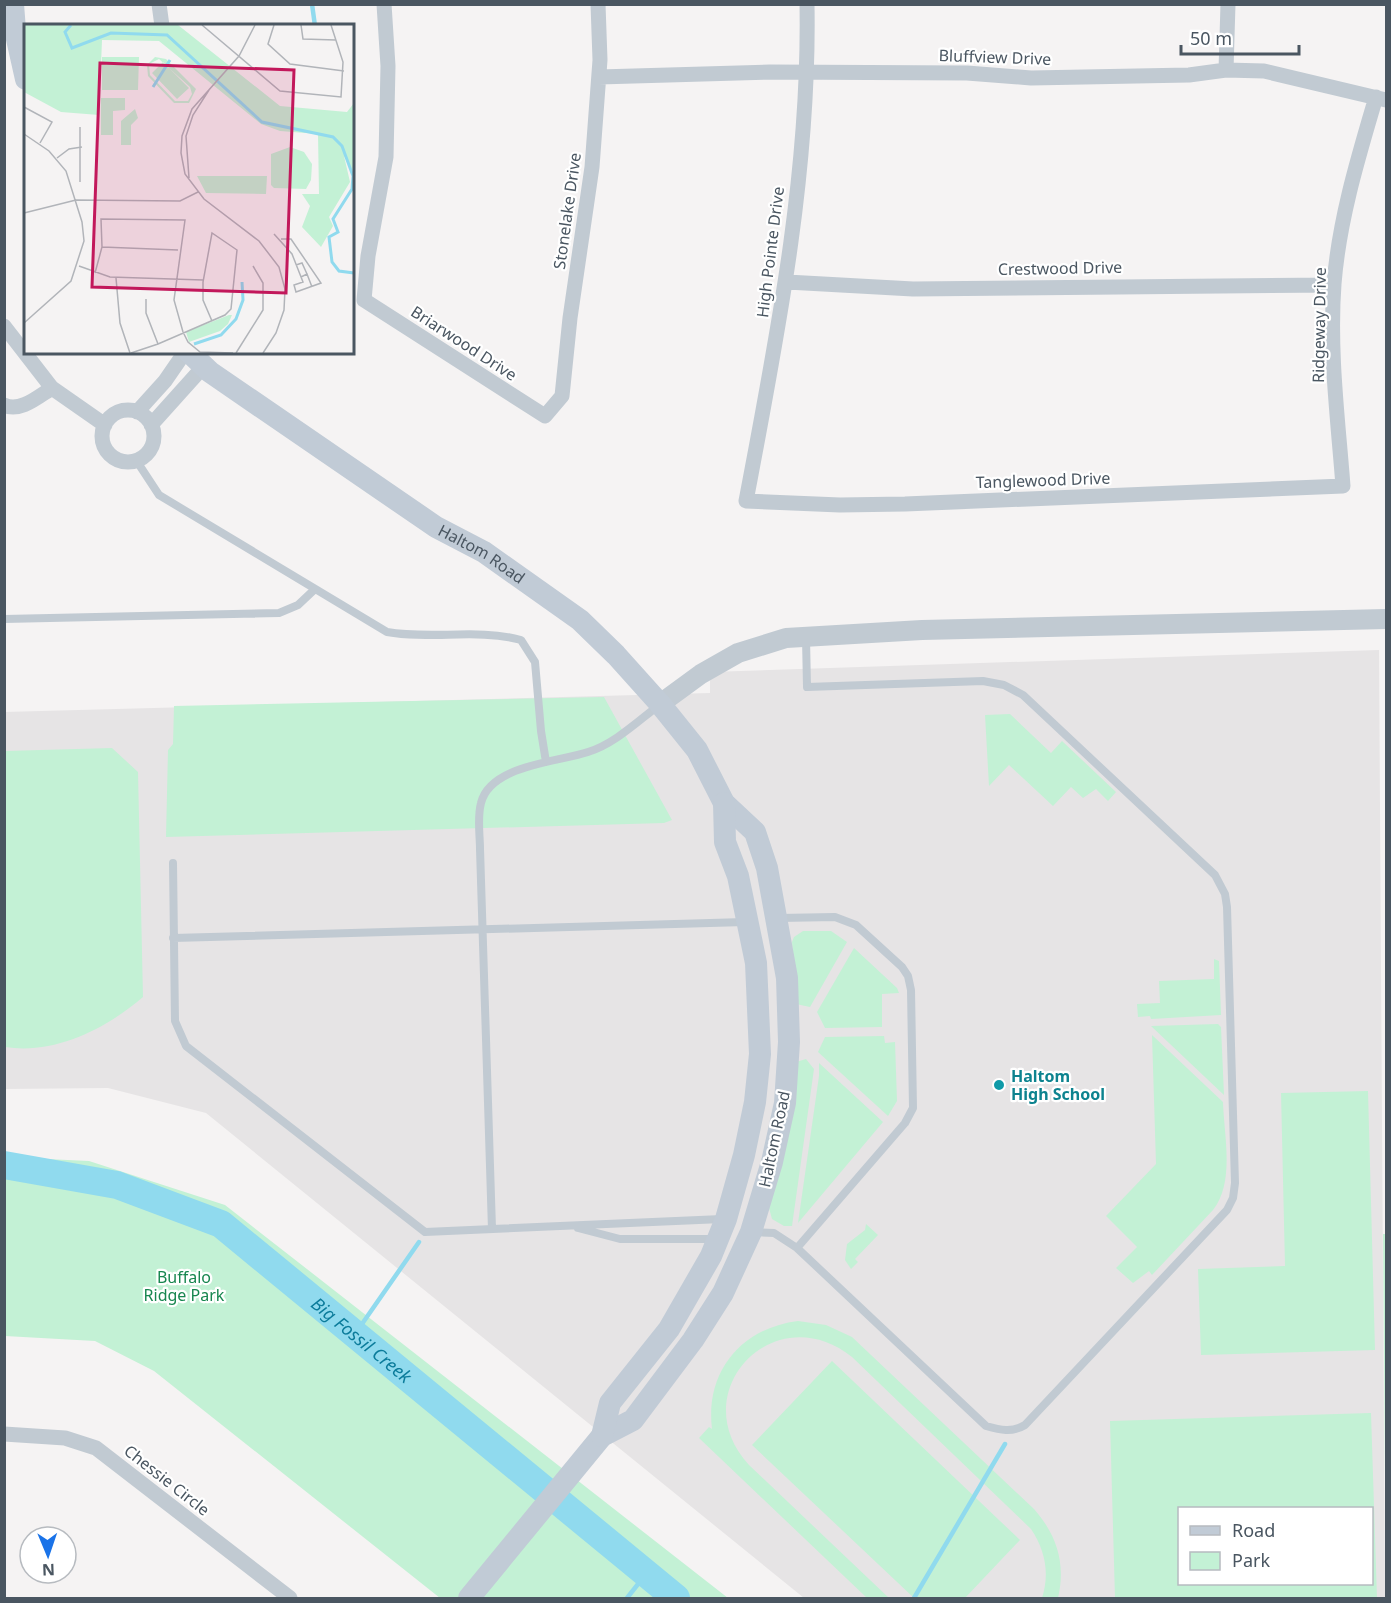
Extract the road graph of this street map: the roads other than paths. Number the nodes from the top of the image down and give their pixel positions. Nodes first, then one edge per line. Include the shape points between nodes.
1 (13, 4) edge
2 (159, 4) edge
3 (384, 4) edge
4 (598, 4) edge
5 (807, 4) edge
6 (1228, 4) edge
7 (162, 24) edge
8 (24, 70) edge
9 (1226, 70) junction
10 (808, 73) junction
11 (599, 77) junction
12 (1381, 98) edge
13 (787, 282) junction
14 (1334, 285) junction
15 (4, 326) edge
16 (24, 352) edge
17 (26, 354) edge
18 (192, 357) edge
19 (52, 388) junction
20 (4, 405) edge
21 (137, 412) junction
22 (545, 416) joint
23 (105, 425) junction
24 (151, 425) junction
25 (136, 460) junction
26 (1343, 486) joint
27 (746, 501) joint
28 (315, 589) junction
29 (4, 619) edge
30 (1386, 619) edge
31 (806, 637) junction
32 (660, 704) junction
33 (546, 762) junction
34 (724, 803) junction
35 (173, 863) dead end
36 (777, 918) junction
37 (747, 921) junction
38 (482, 929) junction
39 (173, 938) junction
40 (570, 1227) junction
41 (492, 1229) junction
42 (722, 1229) junction
43 (751, 1232) junction
44 (797, 1248) junction
45 (4, 1434) edge
46 (602, 1436) junction
47 (290, 1599) edge
48 (469, 1599) edge

1 - 8 main road
2 - 7 street
3 - 22 street, Briarwood Drive via 388,66 386,157 363,300
4 - 11 street, Stonelake Drive
5 - 10 street, High Pointe Drive
6 - 9 street
9 - 10 street, Bluffview Drive via 1189,75 1031,78 967,73
9 - 12 street, Bluffview Drive via 1264,71
10 - 11 street, Bluffview Drive
10 - 13 street, High Pointe Drive
11 - 22 street, Stonelake Drive via 592,167 562,396
12 - 14 street, Ridgeway Drive via 1347,199
13 - 14 street, Crestwood Drive via 913,289
13 - 27 street, High Pointe Drive
14 - 26 street, Ridgeway Drive
15 - 16 street
17 - 19 street
18 - 21 street
18 - 24 street
18 - 32 main road, Haltom Road via 436,527 484,552 580,620
19 - 20 street via 25,405
19 - 23 street
21 - 23 street via 115,414
21 - 24 street
23 - 25 street via 102,436 108,453 123,461
24 - 25 street via 154,436 150,449
25 - 28 lane via 159,495
26 - 27 street, Tanglewood Drive via 906,504
28 - 29 lane via 298,605 279,613
28 - 33 lane via 387,632 413,637 498,634 520,640 535,662
30 - 31 street via 922,630
31 - 32 street via 786,638 738,653
31 - 44 lane via 807,687 983,681 1004,685 1023,695 1215,875 1227,907 1235,1183 1227,1210 1026,1425 1017,1430 986,1426
32 - 33 lane via 591,752
32 - 34 main road, Haltom Road via 697,750
33 - 38 lane via 506,774 486,791 481,803
34 - 36 main road, Haltom Road via 755,832
34 - 37 main road, Haltom Road via 725,842 738,876
35 - 39 lane
36 - 37 main road
36 - 43 main road, Haltom Road via 787,978 789,1042 785,1103
36 - 44 lane via 835,917 856,925 902,967 911,990 913,1108 905,1123
37 - 38 lane
37 - 42 main road, Haltom Road via 757,973 760,1054 747,1143
38 - 39 lane
38 - 41 lane
39 - 41 lane via 175,1021 186,1047 425,1232
40 - 41 lane
40 - 42 lane
40 - 42 lane via 620,1239
42 - 43 main road
42 - 46 main road, Haltom Road via 701,1276 669,1329 610,1403
43 - 44 lane via 774,1233
43 - 46 main road, Haltom Road via 723,1293 693,1340 633,1420
45 - 47 street, Chessie Circle via 65,1438 96,1448
46 - 48 main road, Haltom Road

